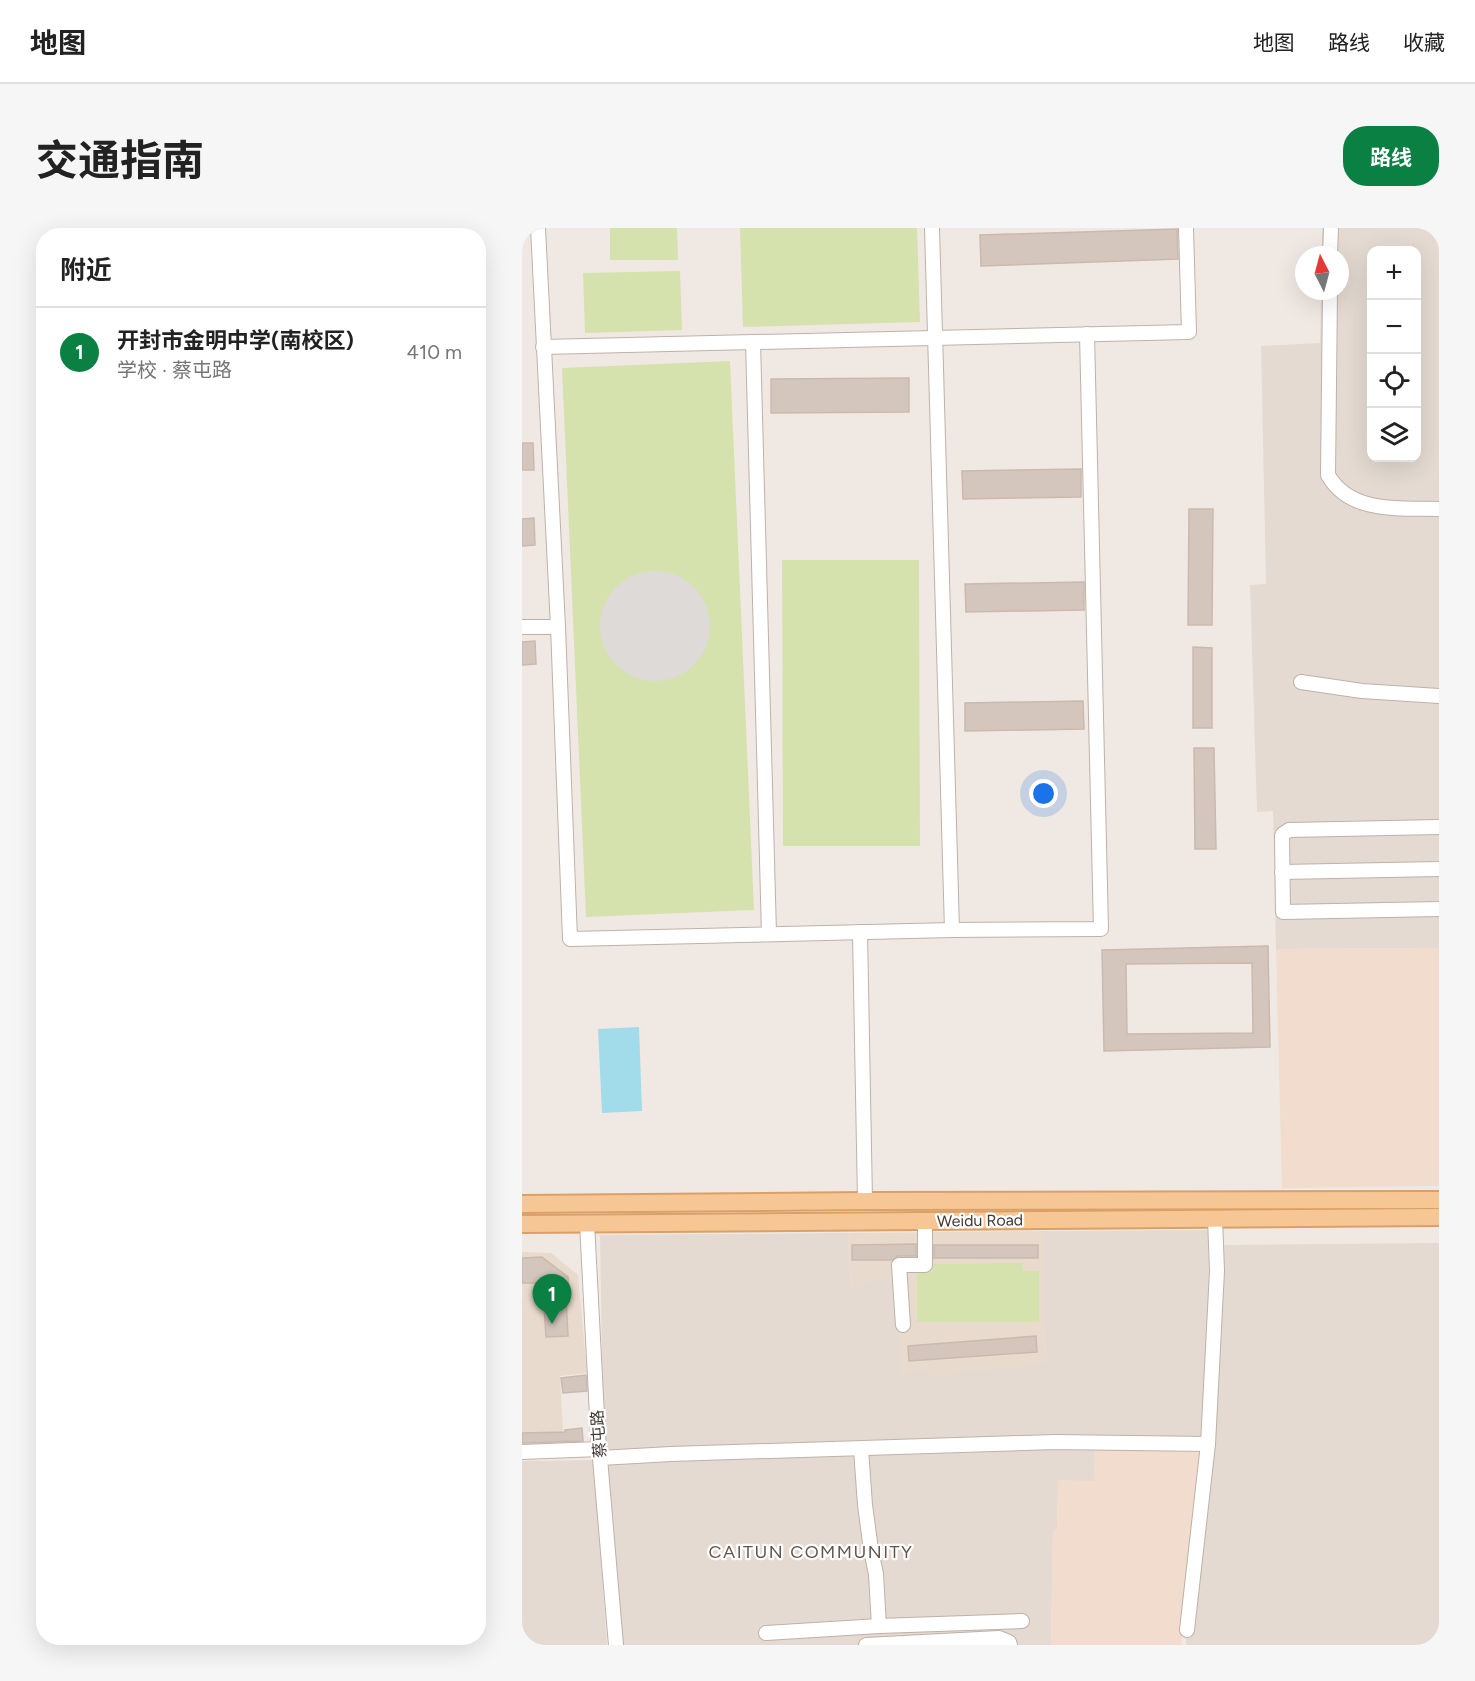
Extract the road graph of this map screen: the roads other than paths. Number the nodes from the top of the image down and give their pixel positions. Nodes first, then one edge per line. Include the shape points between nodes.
1 (538, 228) edge
2 (932, 228) edge
3 (1186, 228) edge
4 (1330, 228) edge
5 (1330, 246) edge
6 (1330, 300) edge
7 (1086, 334) junction
8 (935, 338) junction
9 (753, 342) junction
10 (543, 347) junction
11 (1439, 509) edge
12 (522, 627) edge
13 (558, 627) junction
14 (1301, 682) dead end
15 (1439, 696) edge
16 (1439, 828) edge
17 (1439, 869) edge
18 (1282, 872) junction
19 (1439, 909) edge
20 (952, 930) junction
21 (860, 932) junction
22 (769, 934) junction
23 (1439, 1200) edge
24 (866, 1201) junction
25 (522, 1204) edge
26 (1439, 1217) edge
27 (1215, 1218) junction
28 (925, 1221) junction
29 (587, 1223) junction
30 (522, 1224) edge
31 (903, 1325) dead end
32 (1208, 1444) junction
33 (861, 1449) junction
34 (522, 1452) edge
35 (599, 1454) junction
36 (1022, 1621) dead end
37 (879, 1626) junction
38 (1187, 1630) dead end
39 (766, 1633) dead end
40 (616, 1645) edge
41 (866, 1645) edge
42 (1010, 1645) edge

1 - 10 street
2 - 8 street
3 - 7 street via 1189,332
4 - 5 street
6 - 11 street via 1328,475 1338,489 1359,503
7 - 8 street
7 - 20 street via 1101,929
8 - 9 street
8 - 20 street
9 - 10 street
9 - 22 street
10 - 13 street
12 - 13 street
13 - 22 street via 570,939
14 - 15 street
16 - 18 street via 1289,830 1282,836
17 - 18 street
18 - 19 street via 1283,912
20 - 21 street
21 - 22 street
21 - 24 street
23 - 24 main road, Weidu Road
24 - 25 main road, Weidu Road
26 - 27 main road, Weidu Road
27 - 28 main road, Weidu Road
27 - 32 street via 1217,1271
28 - 29 main road, Weidu Road
28 - 31 street via 925,1265 899,1265
29 - 30 main road, Weidu Road
29 - 35 street, 蔡屯路
32 - 33 street via 1054,1442
32 - 38 street
33 - 35 street
33 - 37 street
34 - 35 street
35 - 40 street, 蔡屯路
36 - 37 street
37 - 39 street
41 - 42 street via 999,1638

